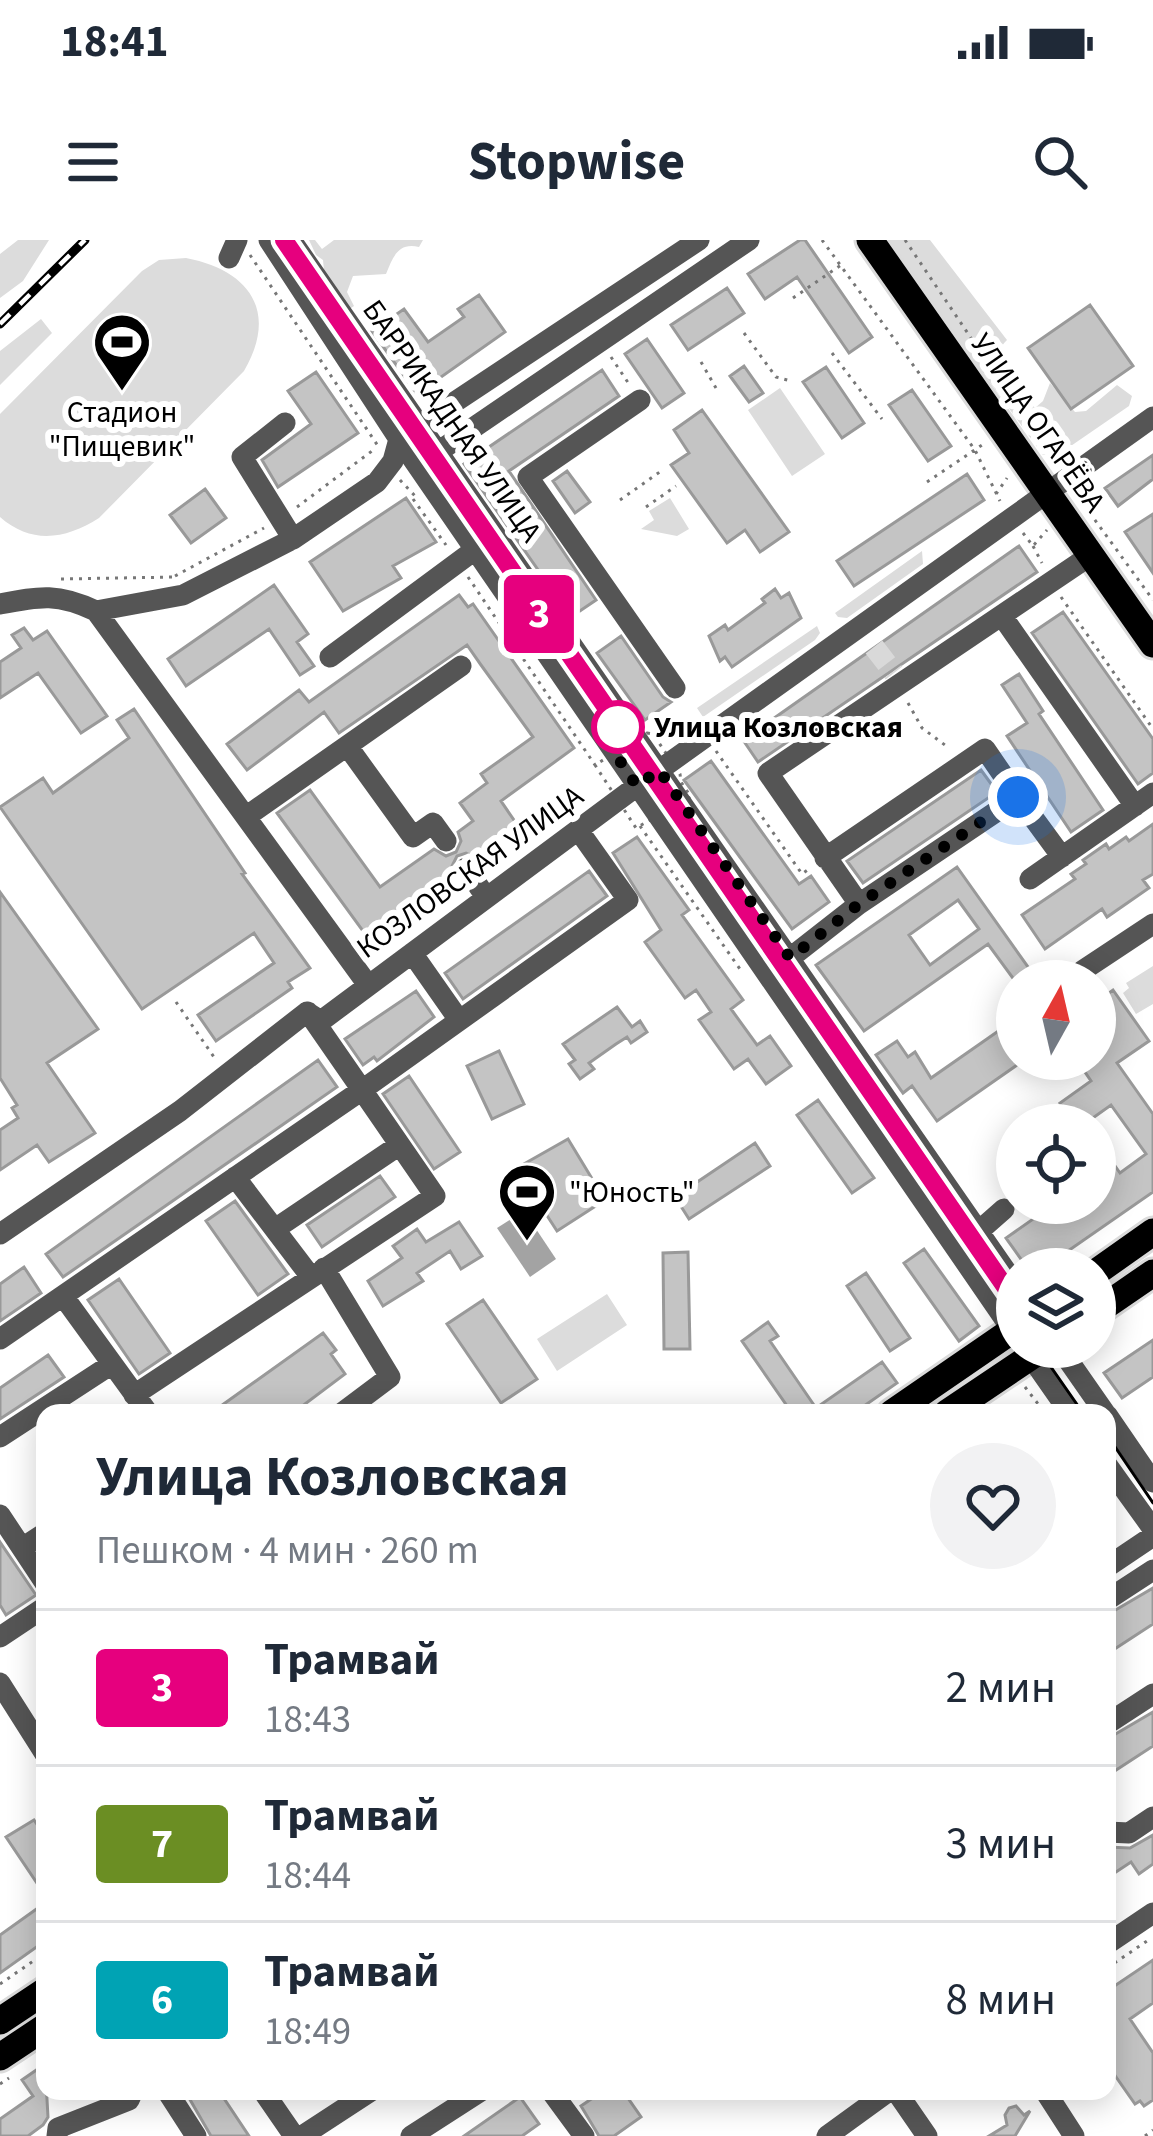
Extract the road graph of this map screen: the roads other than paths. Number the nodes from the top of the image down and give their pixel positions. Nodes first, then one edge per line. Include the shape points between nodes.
1 (269, 240) edge
2 (291, 240) edge
3 (698, 240) edge
4 (749, 240) edge
5 (870, 240) edge
6 (640, 400) road end
7 (1153, 417) edge
8 (285, 423) dead end
9 (399, 438) junction
10 (427, 458) junction
11 (1046, 491) junction
12 (293, 539) junction
13 (1091, 555) junction
14 (467, 556) junction
15 (0, 604) edge
16 (96, 611) junction
17 (1002, 616) junction
18 (859, 626) junction
19 (1153, 644) edge
20 (874, 647) tunnel mouth
21 (330, 657) dead end
22 (461, 666) dead end
23 (675, 688) dead end
24 (348, 747) junction
25 (659, 770) junction
26 (637, 786) junction
27 (1018, 797) junction
28 (1144, 799) edge
29 (248, 816) junction
30 (579, 831) junction
31 (446, 841) dead end
32 (1062, 857) junction
33 (825, 858) junction
34 (466, 868) dead end
35 (1030, 879) dead end
36 (487, 898) junction
37 (859, 904) junction
38 (1153, 924) edge
39 (412, 953) junction
40 (790, 958) junction
41 (1099, 960) edge
42 (368, 985) junction
43 (308, 1012) junction
44 (459, 1020) junction
45 (362, 1090) junction
46 (398, 1146) junction
47 (236, 1177) junction
48 (996, 1216) edge
49 (275, 1229) junction
50 (979, 1231) junction
51 (1153, 1232) edge
52 (0, 1234) edge
53 (996, 1256) edge
54 (1116, 1258) edge
55 (317, 1272) junction
56 (1153, 1274) edge
57 (63, 1296) junction
58 (1116, 1299) edge
59 (996, 1301) edge
60 (0, 1339) edge
61 (996, 1356) edge
62 (112, 1364) junction
63 (996, 1367) edge
64 (1041, 1368) edge
65 (1074, 1368) edge
66 (51, 1404) edge
67 (141, 1404) edge
68 (354, 1404) edge
69 (908, 1404) edge
70 (957, 1404) edge
71 (1064, 1404) edge
72 (1099, 1404) edge
73 (36, 1414) edge
74 (1116, 1428) edge
75 (0, 1437) edge
76 (1116, 1478) edge
77 (1153, 1482) edge
78 (0, 1515) edge
79 (1153, 1533) edge
80 (36, 1539) edge
81 (22, 1548) junction
82 (1116, 1560) edge
83 (36, 1569) edge
84 (1153, 1570) edge
85 (1116, 1594) edge
86 (36, 1613) edge
87 (0, 1637) edge
88 (0, 1683) edge
89 (1153, 1694) edge
90 (1116, 1718) edge
91 (36, 1740) edge
92 (1153, 1817) edge
93 (1116, 1832) edge
94 (1153, 1913) edge
95 (1116, 1938) edge
96 (36, 1997) edge
97 (0, 2021) edge
98 (36, 2033) edge
99 (0, 2057) edge
100 (129, 2100) edge
101 (173, 2100) edge
102 (270, 2100) edge
103 (356, 2100) edge
104 (467, 2100) edge
105 (558, 2100) edge
106 (880, 2100) edge
107 (900, 2100) edge
108 (1051, 2100) edge
109 (54, 2134) edge
110 (196, 2136) edge
111 (298, 2136) edge
112 (411, 2136) edge
113 (584, 2136) edge
114 (827, 2136) edge
115 (927, 2136) edge
116 (1074, 2136) edge

1 - 9 street, БАРРИКАДНАЯ УЛИЦА
2 - 9 street, БАРРИКАДНАЯ УЛИЦА
3 - 9 street
4 - 10 street
5 - 11 main road, УЛИЦА ОГАРЁВА
6 - 23 street via 528,477
7 - 11 street, КОЗЛОВСКАЯ УЛИЦА
8 - 12 street via 242,457
9 - 10 street, БАРРИКАДНАЯ УЛИЦА
9 - 12 street via 377,482
10 - 14 street, БАРРИКАДНАЯ УЛИЦА
10 - 25 street, БАРРИКАДНАЯ УЛИЦА
11 - 13 main road, УЛИЦА ОГАРЁВА
11 - 18 street, КОЗЛОВСКАЯ УЛИЦА
12 - 16 street via 183,595
13 - 17 street
13 - 19 main road, УЛИЦА ОГАРЁВА
14 - 21 street
14 - 26 street, БАРРИКАДНАЯ УЛИЦА
15 - 16 street via 41,596
16 - 29 street
17 - 28 street
17 - 33 street via 897,679 768,773
18 - 20 street
18 - 25 street, КОЗЛОВСКАЯ УЛИЦА
22 - 24 street
24 - 29 street
24 - 31 street via 413,837 433,823
25 - 26 street, КОЗЛОВСКАЯ УЛИЦА
25 - 40 street, БАРРИКАДНАЯ УЛИЦА
26 - 30 street, КОЗЛОВСКАЯ УЛИЦА
26 - 59 street, БАРРИКАДНАЯ УЛИЦА
27 - 32 street
27 - 33 street via 985,749
27 - 37 street
28 - 32 street
29 - 42 street
30 - 36 street, КОЗЛОВСКАЯ УЛИЦА
30 - 44 street via 628,900
32 - 35 street
33 - 37 street
34 - 36 street
36 - 39 street, КОЗЛОВСКАЯ УЛИЦА
37 - 40 street
38 - 41 street
39 - 42 street, КОЗЛОВСКАЯ УЛИЦА
39 - 44 street
40 - 50 street, БАРРИКАДНАЯ УЛИЦА
42 - 43 street, КОЗЛОВСКАЯ УЛИЦА via 321,1021
43 - 45 street
43 - 52 street, КОЗЛОВСКАЯ УЛИЦА
44 - 45 street
45 - 46 street
45 - 47 street
46 - 49 street
46 - 55 street via 435,1196
47 - 49 street
47 - 57 street
48 - 50 street
49 - 55 street
50 - 53 street, БАРРИКАДНАЯ УЛИЦА
51 - 54 main road
55 - 67 street
55 - 68 street via 390,1377
56 - 58 main road
57 - 60 street
57 - 62 street
61 - 69 main road
62 - 66 street
62 - 67 street
63 - 70 main road
64 - 71 street, БАРРИКАДНАЯ УЛИЦА
65 - 72 street
73 - 75 street
74 - 77 street
76 - 79 street
78 - 81 street
79 - 82 street
80 - 81 street
81 - 83 street
84 - 85 street
86 - 87 street
88 - 91 street
89 - 90 street
92 - 93 street
94 - 95 street
96 - 97 main road
98 - 99 main road
100 - 109 street
101 - 110 street
102 - 111 street
103 - 111 street
104 - 112 street
105 - 113 street
106 - 114 street
107 - 115 street
108 - 116 street

